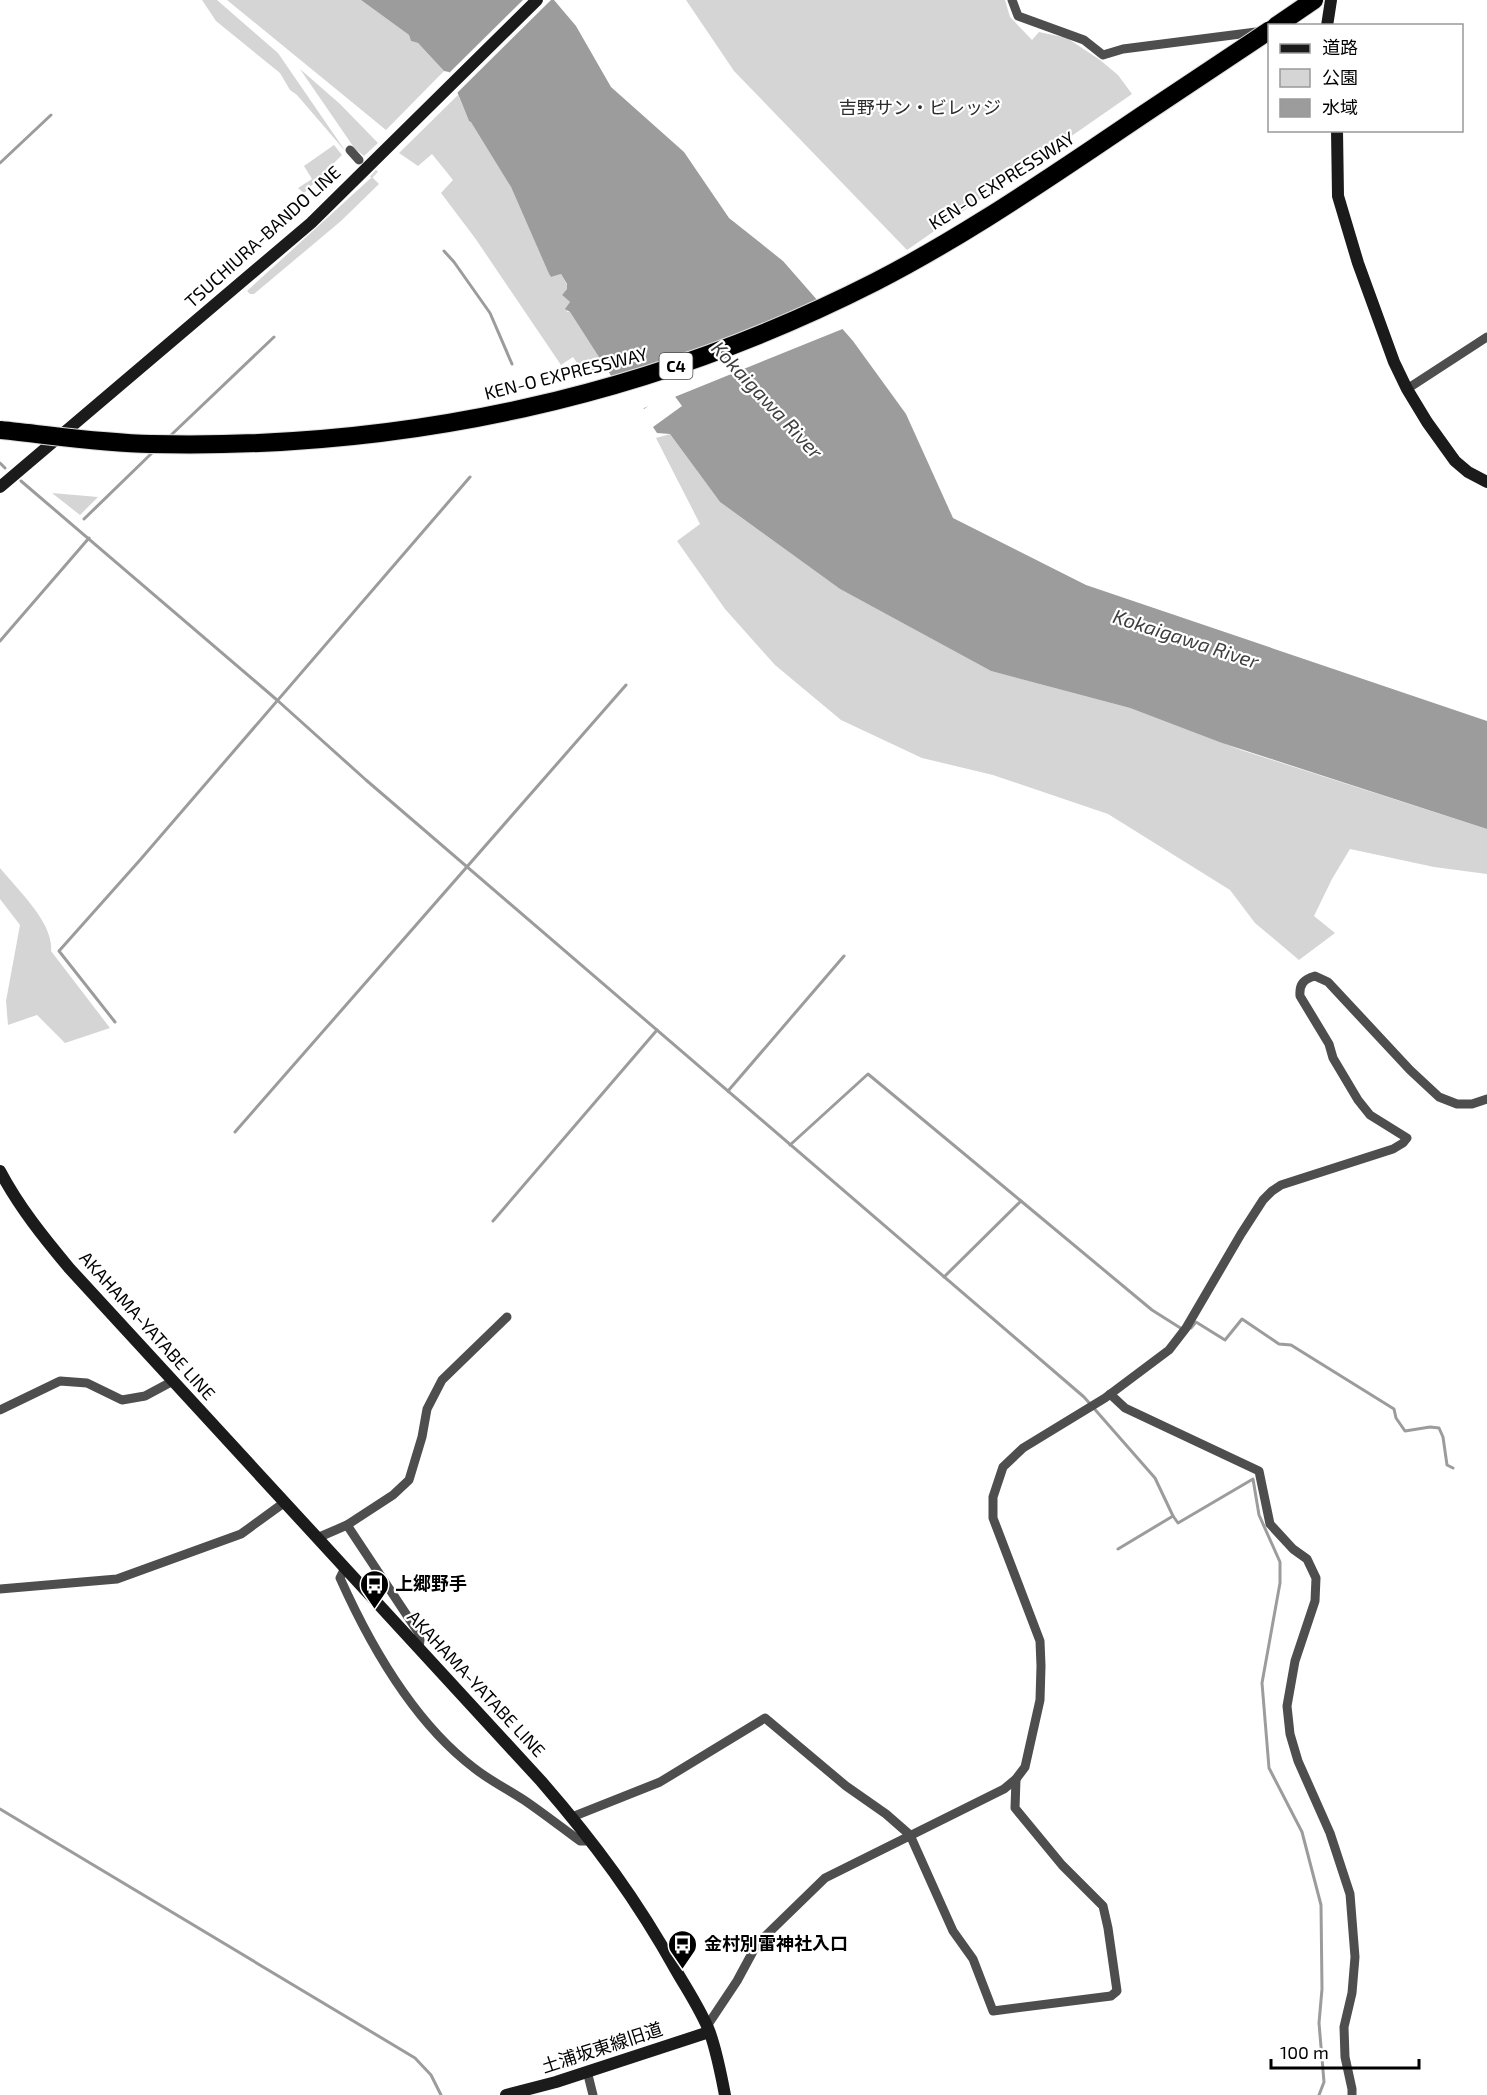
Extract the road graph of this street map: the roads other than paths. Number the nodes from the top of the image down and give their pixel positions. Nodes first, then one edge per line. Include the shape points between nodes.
1 (537, 0) edge
2 (1011, 0) edge
3 (1314, 0) edge
4 (1331, 0) edge
5 (1279, 24) edge
6 (1327, 24) edge
7 (1268, 31) edge
8 (1268, 32) edge
9 (1337, 132) edge
10 (350, 150) dead end
11 (359, 160) tunnel mouth
12 (1487, 337) edge
13 (1407, 389) junction
14 (0, 429) edge
15 (1487, 482) edge
16 (0, 487) edge
17 (1487, 1099) edge
18 (0, 1171) edge
19 (5, 1191) edge
20 (507, 1317) dead end
21 (173, 1381) junction
22 (1110, 1394) junction
23 (0, 1410) edge
24 (285, 1502) junction
25 (347, 1525) junction
26 (317, 1538) junction
27 (345, 1568) junction
28 (0, 1589) edge
29 (419, 1649) junction
30 (1016, 1779) junction
31 (572, 1816) junction
32 (910, 1835) junction
33 (590, 1839) junction
34 (708, 2029) junction
35 (587, 2071) junction
36 (506, 2095) edge
37 (593, 2095) edge
38 (725, 2095) edge
39 (1352, 2095) edge

1 - 16 main road, TSUCHIURA-BANDO LINE via 310,223
2 - 7 street via 1018,16 1084,40 1103,55 1123,49
3 - 5 highway
4 - 6 main road
8 - 14 highway, KEN-O EXPRESSWAY / C4, bridge via 1010,204 933,250 808,314 660,372 520,410 369,435 225,444 147,444
9 - 13 main road via 1338,196 1358,263
10 - 11 street
12 - 13 street
13 - 15 main road via 1455,461
17 - 22 street via 1457,1104 1438,1097 1328,982 1315,976 1306,978 1300,996 1358,1101 1370,1115 1407,1138 1393,1149 1272,1191 1169,1350
18 - 19 main road, AKAHAMA-YATABE LINE
19 - 21 main road, AKAHAMA-YATABE LINE
20 - 25 street via 435,1391 409,1480
21 - 23 street via 145,1396 122,1400 87,1383 60,1380
21 - 24 main road, AKAHAMA-YATABE LINE
22 - 30 street via 1023,1448 1003,1467 993,1497 993,1518 1040,1641 1040,1700 1024,1767
22 - 39 street via 1125,1408 1259,1471 1270,1524 1307,1559 1316,1578 1315,1601 1295,1661 1287,1706 1298,1761 1330,1833 1350,1894 1354,1957 1344,2047
24 - 26 main road, AKAHAMA-YATABE LINE
24 - 28 street via 241,1534 117,1579
25 - 26 street
25 - 29 street via 418,1632
26 - 27 main road, AKAHAMA-YATABE LINE
27 - 29 main road, AKAHAMA-YATABE LINE
27 - 33 street via 340,1578 356,1613 411,1703 435,1731 473,1768 580,1841
29 - 31 main road, AKAHAMA-YATABE LINE
30 - 32 street via 1004,1789
30 - 32 street via 1015,1808 1062,1865 1103,1906 1117,1991 1111,1996 993,2011 973,1959 953,1931
31 - 32 street via 660,1782 765,1718
31 - 33 main road, AKAHAMA-YATABE LINE
32 - 34 street via 825,1878 801,1900 757,1944
33 - 34 main road, AKAHAMA-YATABE LINE via 630,1891
34 - 35 main road, 土浦坂東線旧道
34 - 38 main road, AKAHAMA-YATABE LINE
35 - 36 main road, 土浦坂東線旧道
35 - 37 street

